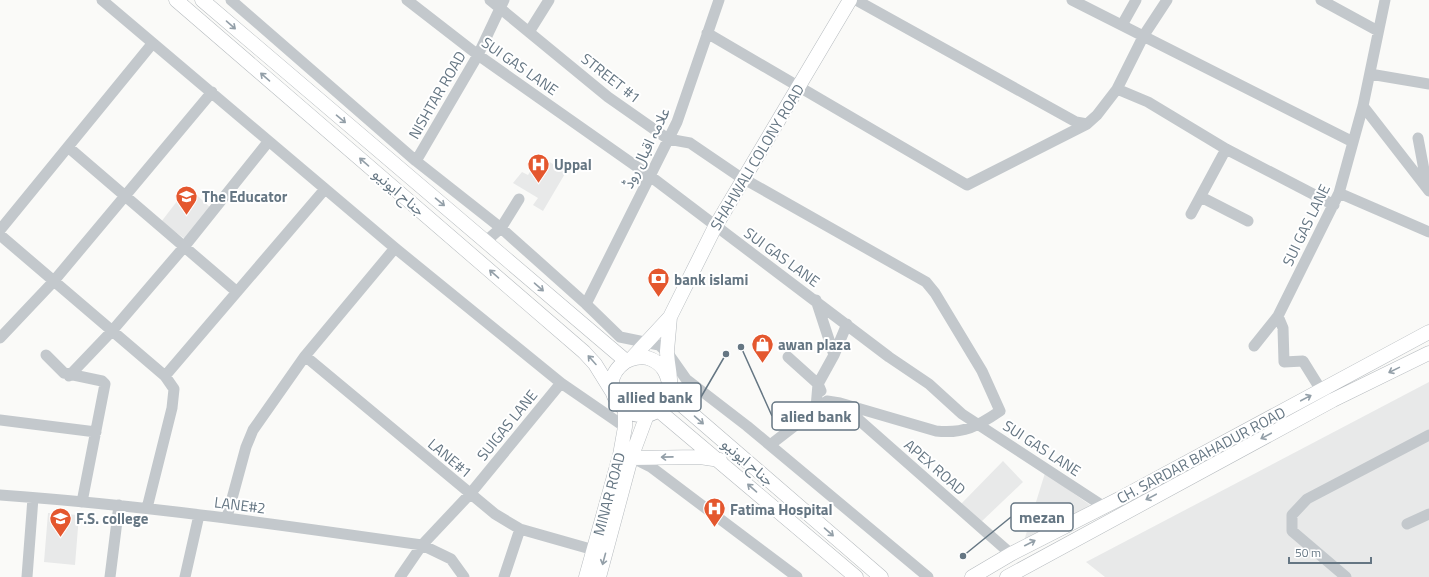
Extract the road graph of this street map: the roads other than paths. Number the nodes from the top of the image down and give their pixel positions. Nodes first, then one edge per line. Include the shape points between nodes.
1 (102, 0) edge
2 (176, 0) edge
3 (202, 0) edge
4 (231, 0) edge
5 (407, 0) edge
6 (490, 0) edge
7 (549, 0) edge
8 (719, 0) edge
9 (850, 0) edge
10 (856, 0) edge
11 (1072, 0) edge
12 (1136, 0) edge
13 (1167, 0) edge
14 (1321, 0) edge
15 (1385, 0) edge
16 (502, 4) edge
17 (1122, 26) junction
18 (1378, 31) junction
19 (529, 32) junction
20 (707, 33) junction
21 (1144, 35) junction
22 (152, 44) junction
23 (478, 55) junction
24 (1370, 74) junction
25 (1429, 84) edge
26 (799, 86) junction
27 (330, 87) junction
28 (1117, 89) junction
29 (212, 92) junction
30 (319, 101) junction
31 (1363, 106) junction
32 (1087, 124) junction
33 (668, 138) junction
34 (1418, 138) dead end
35 (268, 142) junction
36 (1353, 142) junction
37 (68, 147) junction
38 (1226, 149) junction
39 (416, 161) junction
40 (650, 176) junction
41 (743, 178) junction
42 (1426, 187) edge
43 (325, 189) junction
44 (1339, 193) junction
45 (126, 197) junction
46 (1200, 197) junction
47 (519, 198) dead end
48 (1334, 205) junction
49 (1191, 214) dead end
50 (1248, 221) dead end
51 (715, 227) junction
52 (501, 228) junction
53 (0, 230) edge
54 (1429, 232) edge
55 (0, 235) edge
56 (486, 241) junction
57 (184, 247) junction
58 (395, 248) junction
59 (53, 282) junction
60 (237, 292) junction
61 (816, 300) junction
62 (586, 304) junction
63 (1278, 316) junction
64 (670, 317) junction
65 (847, 324) junction
66 (112, 331) junction
67 (1429, 332) edge
68 (0, 338) edge
69 (649, 343) junction
70 (1254, 346) dead end
71 (667, 352) junction
72 (1429, 353) edge
73 (46, 355) dead end
74 (834, 355) junction
75 (305, 356) junction
76 (788, 358) dead end
77 (629, 360) junction
78 (70, 376) junction
79 (165, 376) junction
80 (561, 383) junction
81 (818, 384) junction
82 (1321, 390) junction
83 (670, 391) junction
84 (613, 393) junction
85 (827, 401) junction
86 (840, 403) junction
87 (816, 408) junction
88 (625, 410) junction
89 (653, 412) junction
90 (0, 420) edge
91 (979, 425) junction
92 (625, 427) junction
93 (96, 432) junction
94 (1429, 435) edge
95 (770, 445) junction
96 (631, 458) junction
97 (720, 460) junction
98 (470, 494) junction
99 (0, 495) edge
100 (33, 498) junction
101 (82, 502) junction
102 (119, 505) junction
103 (1103, 506) junction
104 (1121, 506) junction
105 (147, 508) junction
106 (1429, 514) edge
107 (199, 515) junction
108 (227, 517) junction
109 (1407, 524) dead end
110 (520, 529) junction
111 (422, 545) junction
112 (594, 550) junction
113 (1011, 554) junction
114 (27, 577) edge
115 (110, 577) edge
116 (185, 577) edge
117 (400, 577) edge
118 (464, 577) edge
119 (504, 577) edge
120 (586, 577) edge
121 (599, 577) edge
122 (797, 577) edge
123 (856, 577) edge
124 (881, 577) edge
125 (928, 577) edge
126 (972, 577) edge
127 (1007, 577) edge
128 (1346, 577) edge

1 - 22 street
84 -> 2 main road, جناح ایونیو via 596,364 584,352
3 -> 30 main road, جناح ایونیو
4 - 27 street
5 - 23 street, SUI GAS LANE
6 - 16 street, STREET #1
7 - 19 street
8 - 20 street, علامہ اقبال روڈ
9 - 26 main road, SHAHWALI COLONY ROAD
10 - 32 street via 1076,122
11 - 17 street
12 - 17 street
13 - 21 street
14 - 18 street
15 - 18 street, SUI GAS LANE
16 - 19 street, STREET #1
16 - 23 street, NISHTAR ROAD
17 - 21 street
18 - 24 street, SUI GAS LANE
19 - 33 street, STREET #1 via 608,97
20 - 26 street
20 - 33 street, علامہ اقبال روڈ via 677,122
21 - 28 street
21 - 36 street
22 - 29 street
22 - 37 street
23 - 39 street, NISHTAR ROAD
23 - 40 street, SUI GAS LANE
24 - 25 street
24 - 31 street, SUI GAS LANE
26 - 32 street via 967,185
26 - 41 main road, SHAHWALI COLONY ROAD
27 - 30 street
27 - 39 street
28 - 32 street via 1098,115
28 - 38 street via 1148,102
29 - 35 street
29 - 45 street
30 -> 56 main road, جناح ایونیو
31 - 36 street, SUI GAS LANE
31 - 42 street
33 - 40 street, علامہ اقبال روڈ
33 - 41 street, STREET #1 via 690,143
34 - 42 street
35 - 43 street
35 - 57 street
36 - 44 street, SUI GAS LANE
37 - 45 street
37 - 53 street
38 - 46 street
38 - 48 street
39 - 52 street
40 - 51 street, SUI GAS LANE
40 - 62 street, علامہ اقبال روڈ
41 - 51 main road, SHAHWALI COLONY ROAD
41 - 91 street, STREET #1 via 926,282 982,371 1000,410
43 - 58 street
43 - 60 street
44 - 48 street, SUI GAS LANE
44 - 54 street
45 - 57 street
45 - 59 street
46 - 49 street
46 - 50 street
47 - 52 street
48 - 63 street, SUI GAS LANE
51 - 61 street, SUI GAS LANE
51 - 64 main road, SHAHWALI COLONY ROAD
52 - 56 street
52 - 62 street
55 - 59 street
56 -> 77 main road, جناح ایونیو
57 - 60 street
57 - 66 street
58 - 75 street
58 - 80 street
59 - 66 street
59 - 68 street
60 - 79 street
61 - 65 street, SUI GAS LANE
61 - 74 street
62 - 69 street via 620,337
63 - 70 street, SUI GAS LANE
63 - 82 street via 1283,328 1284,362 1303,362
64 - 69 main road, SHAHWALI COLONY ROAD
64 - 71 main road, SHAHWALI COLONY ROAD
65 - 74 street
65 - 91 street, SUI GAS LANE
66 - 78 street
66 - 79 street
67 - 82 main road, CH. SARDAR BAHADUR ROAD
69 - 71 street via 658,345
69 - 77 main road, SHAHWALI COLONY ROAD
71 - 83 main road, SHAHWALI COLONY ROAD
71 - 95 street via 686,379
72 -> 104 main road, CH. SARDAR BAHADUR ROAD
73 - 78 street
74 - 81 street
75 - 98 street, LANE#1
75 - 108 street via 253,430 246,446
76 - 81 street
77 - 83 main road via 646,357 659,363 668,374
77 - 84 main road via 619,367 614,375
78 - 93 street via 102,381 105,384
79 - 105 street via 174,389 172,408
80 - 92 street
80 - 98 street, SUIGAS LANE
81 - 85 street
81 - 87 street
104 -> 82 main road, CH. SARDAR BAHADUR ROAD
83 - 89 main road via 663,405
83 -> 124 main road, جناح ایونیو
84 - 88 main road via 617,403
85 - 86 street
85 - 87 street
86 - 91 street via 936,431 960,431
86 - 113 street, APEX ROAD
87 - 95 street
88 - 89 main road via 639,415
88 - 92 main road, MINAR ROAD
89 - 96 main road, MINAR ROAD
89 - 97 main road, جناح ایونیو
90 - 93 street
91 - 103 street, SUI GAS LANE
92 - 112 main road, MINAR ROAD
93 - 101 street
94 - 128 street via 1307,499 1292,515 1292,531
95 - 125 street
97 -> 96 main road via 700,457
96 -> 121 main road, MINAR ROAD
96 - 122 street via 651,467
123 -> 97 main road, جناح ایونیو
98 - 110 street, LANE#1 via 495,514
98 - 111 street, SUIGAS LANE
99 - 100 street, LANE#2
100 - 101 street, LANE#2
100 - 114 street
101 - 102 street, LANE#2
102 - 105 street, LANE#2
102 - 115 street
103 - 104 main road, CH. SARDAR BAHADUR ROAD
113 -> 103 main road, CH. SARDAR BAHADUR ROAD
104 - 127 main road, CH. SARDAR BAHADUR ROAD
105 - 107 street, LANE#2
106 - 109 street
107 - 108 street, LANE#2
107 - 116 street
108 - 111 street, LANE#2
110 - 112 street, LANE#1
110 - 119 street
111 - 117 street, SUIGAS LANE
111 - 118 street, LANE#2 via 451,559
112 - 120 main road, MINAR ROAD
113 - 126 main road, CH. SARDAR BAHADUR ROAD

